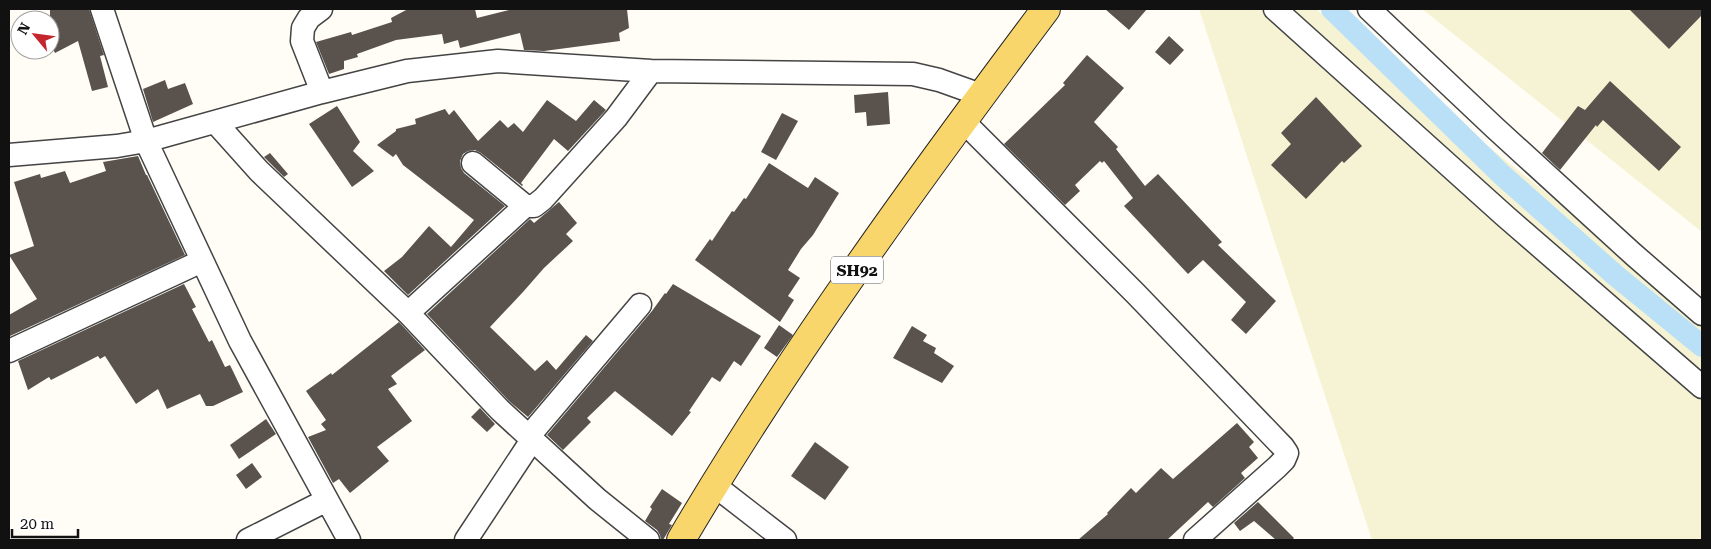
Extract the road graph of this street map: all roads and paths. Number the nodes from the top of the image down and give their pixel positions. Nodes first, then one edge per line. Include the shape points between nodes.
1 (102, 9) edge
2 (321, 9) edge
3 (1046, 9) edge
4 (1275, 9) edge
5 (1369, 9) edge
6 (651, 71) junction
7 (322, 92) junction
8 (981, 96) junction
9 (962, 120) junction
10 (216, 122) junction
11 (146, 141) junction
12 (9, 154) edge
13 (473, 163) dead end
14 (525, 206) junction
15 (202, 261) junction
16 (640, 305) dead end
17 (408, 313) junction
18 (1702, 314) edge
19 (9, 351) edge
20 (1702, 388) edge
21 (531, 438) junction
22 (714, 485) junction
23 (327, 500) junction
24 (248, 540) edge
25 (349, 540) edge
26 (466, 540) edge
27 (648, 540) edge
28 (681, 540) edge
29 (784, 540) edge
30 (1195, 540) edge

1 - 11 street
2 - 7 street via 309,18 303,28 302,41
3 - 8 main road, SH92
4 - 20 street
5 - 18 street via 1495,128
6 - 7 street via 498,61 407,71
6 - 8 street via 913,74
6 - 14 street via 616,118 544,199 534,206
7 - 10 street
8 - 9 main road, SH92
9 - 22 main road, SH92 via 759,412
9 - 30 street via 1284,447 1284,460
10 - 11 street
10 - 17 street via 259,170
11 - 12 street
11 - 15 street
13 - 14 street
14 - 17 street
15 - 19 street
15 - 23 street via 240,341
16 - 21 street
17 - 21 street
21 - 26 street
21 - 27 street
22 - 28 main road, SH92
22 - 29 street
23 - 24 street
23 - 25 street

